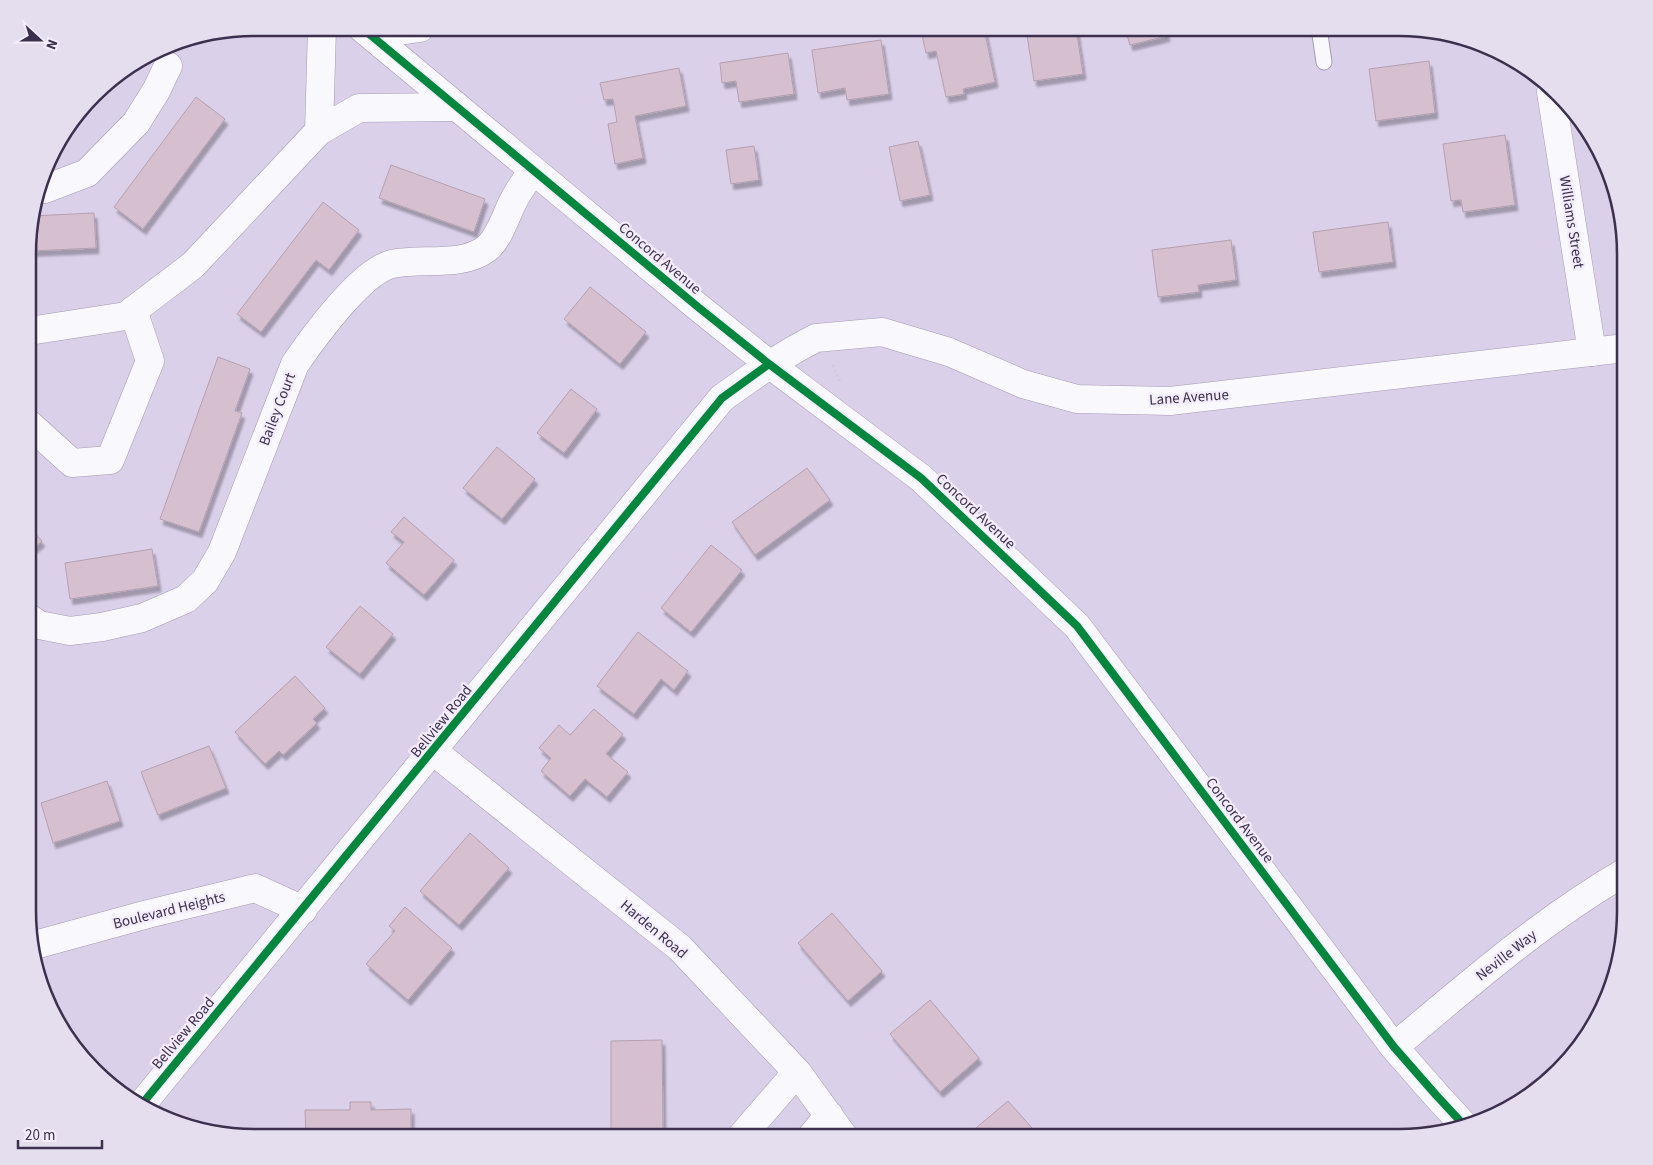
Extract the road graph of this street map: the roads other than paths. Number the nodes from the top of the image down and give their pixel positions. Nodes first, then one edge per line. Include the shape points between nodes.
1 (322, 36) edge
2 (372, 36) edge
3 (1320, 36) edge
4 (1324, 62) dead end
5 (168, 66) dead end
6 (1552, 99) edge
7 (456, 107) junction
8 (319, 131) junction
9 (533, 171) junction
10 (47, 189) edge
11 (133, 310) junction
12 (36, 330) edge
13 (1617, 349) edge
14 (1592, 352) junction
15 (769, 364) junction
16 (36, 430) edge
17 (36, 623) edge
18 (434, 751) junction
19 (1617, 877) edge
20 (303, 910) junction
21 (39, 944) edge
22 (1394, 1047) junction
23 (797, 1072) junction
24 (146, 1099) edge
25 (829, 1115) junction
26 (1460, 1120) edge
27 (749, 1129) edge
28 (818, 1129) edge
29 (839, 1129) edge

1 - 8 street
2 - 7 street, Concord Avenue
3 - 4 lane
5 - 10 street via 136,123 87,173
6 - 14 street, Williams Street
7 - 8 street via 359,108
7 - 9 street, Concord Avenue
8 - 11 street via 193,265
9 - 15 street, Concord Avenue
9 - 17 street, Bailey Court via 486,249 448,262 390,264 371,275 310,341 294,364 222,552 205,581 186,599 142,618 94,628 70,631
11 - 12 street via 126,316
11 - 16 street via 150,361 110,460 72,463
13 - 14 street, Lane Avenue
14 - 15 street, Lane Avenue via 1170,401 1077,399 1023,384 949,352 882,332 816,338
15 - 18 street, Bellview Road via 722,398
15 - 22 street, Concord Avenue via 921,478 1077,626
18 - 20 street, Bellview Road
18 - 23 street, Harden Road via 680,948
19 - 22 street, Neville Way via 1586,895 1498,960
20 - 21 street, Boulevard Heights via 255,888
20 - 24 street, Bellview Road
22 - 26 street, Concord Avenue
23 - 25 street, Harden Road
23 - 27 street
25 - 28 street
25 - 29 street, Harden Road

